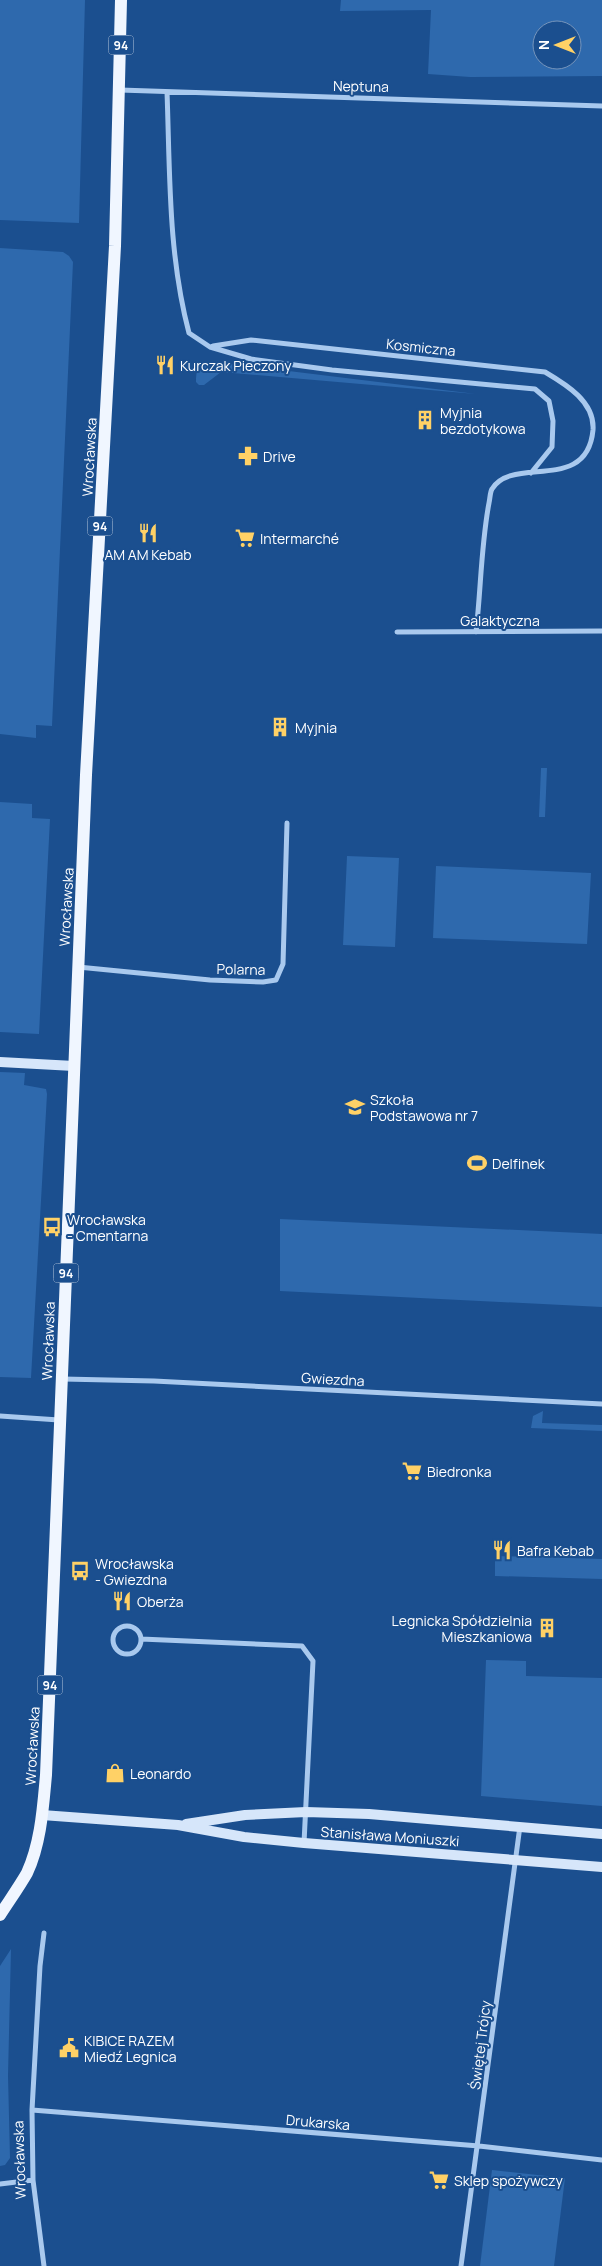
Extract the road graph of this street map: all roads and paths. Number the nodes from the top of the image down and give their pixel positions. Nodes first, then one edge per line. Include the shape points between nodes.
1 (121, 0) edge
2 (120, 90) junction
3 (167, 92) junction
4 (602, 106) edge
5 (210, 347) junction
6 (531, 473) junction
7 (602, 631) edge
8 (397, 632) dead end
9 (476, 632) junction
10 (287, 823) dead end
11 (78, 967) junction
12 (0, 1062) edge
13 (74, 1066) junction
14 (62, 1379) junction
15 (602, 1404) edge
16 (0, 1416) edge
17 (61, 1420) junction
18 (141, 1639) junction
19 (306, 1812) junction
20 (42, 1815) junction
21 (178, 1825) junction
22 (520, 1826) junction
23 (602, 1834) edge
24 (304, 1843) junction
25 (516, 1860) junction
26 (602, 1867) edge
27 (0, 1915) edge
28 (44, 1933) dead end
29 (32, 2110) junction
30 (479, 2146) junction
31 (602, 2160) edge
32 (33, 2180) junction
33 (0, 2184) edge
34 (44, 2266) edge
35 (461, 2266) edge

1 - 2 main road, Wrocławska / 94
2 - 3 street, Neptuna
2 - 11 main road, Wrocławska / 94
3 - 4 street, Neptuna
3 - 5 street via 171,214 181,304 189,333
5 - 6 street via 251,359 332,370 535,389 549,401 553,421 552,447
5 - 6 street, Kosmiczna via 252,340 545,372 569,386 586,405 594,419 592,437 587,454 576,464
6 - 9 street, Kosmiczna via 506,477 492,489 486,517
7 - 9 street, Galaktyczna
8 - 9 street, Galaktyczna
10 - 11 street, Polarna via 283,964 276,980 210,980
11 - 13 main road, Wrocławska / 94
12 - 13 street
13 - 14 main road, Wrocławska / 94
14 - 15 street, Gwiezdna
14 - 17 main road, Wrocławska / 94
16 - 17 street
17 - 20 main road, Wrocławska / 94
18 - 18 street via 138,1630 124,1626 116,1631 113,1640 116,1648 127,1654 139,1648
18 - 19 street via 302,1646 313,1661
19 - 21 street, Stanisława Moniuszki via 245,1815
19 - 22 street, Stanisława Moniuszki
19 - 24 street
20 - 21 street, Stanisława Moniuszki
20 - 27 main road, 94 via 27,1872
21 - 24 street, Stanisława Moniuszki via 244,1837
22 - 23 street, Stanisława Moniuszki
22 - 25 street, Świętej Trójcy
24 - 25 street, Stanisława Moniuszki
25 - 26 street, Stanisława Moniuszki
25 - 30 street, Świętej Trójcy
28 - 29 street, Wrocławska
29 - 30 street, Drukarska
29 - 32 street, Wrocławska
30 - 31 street, Drukarska
30 - 35 street, Świętej Trójcy
32 - 33 street
32 - 34 street, Wrocławska

